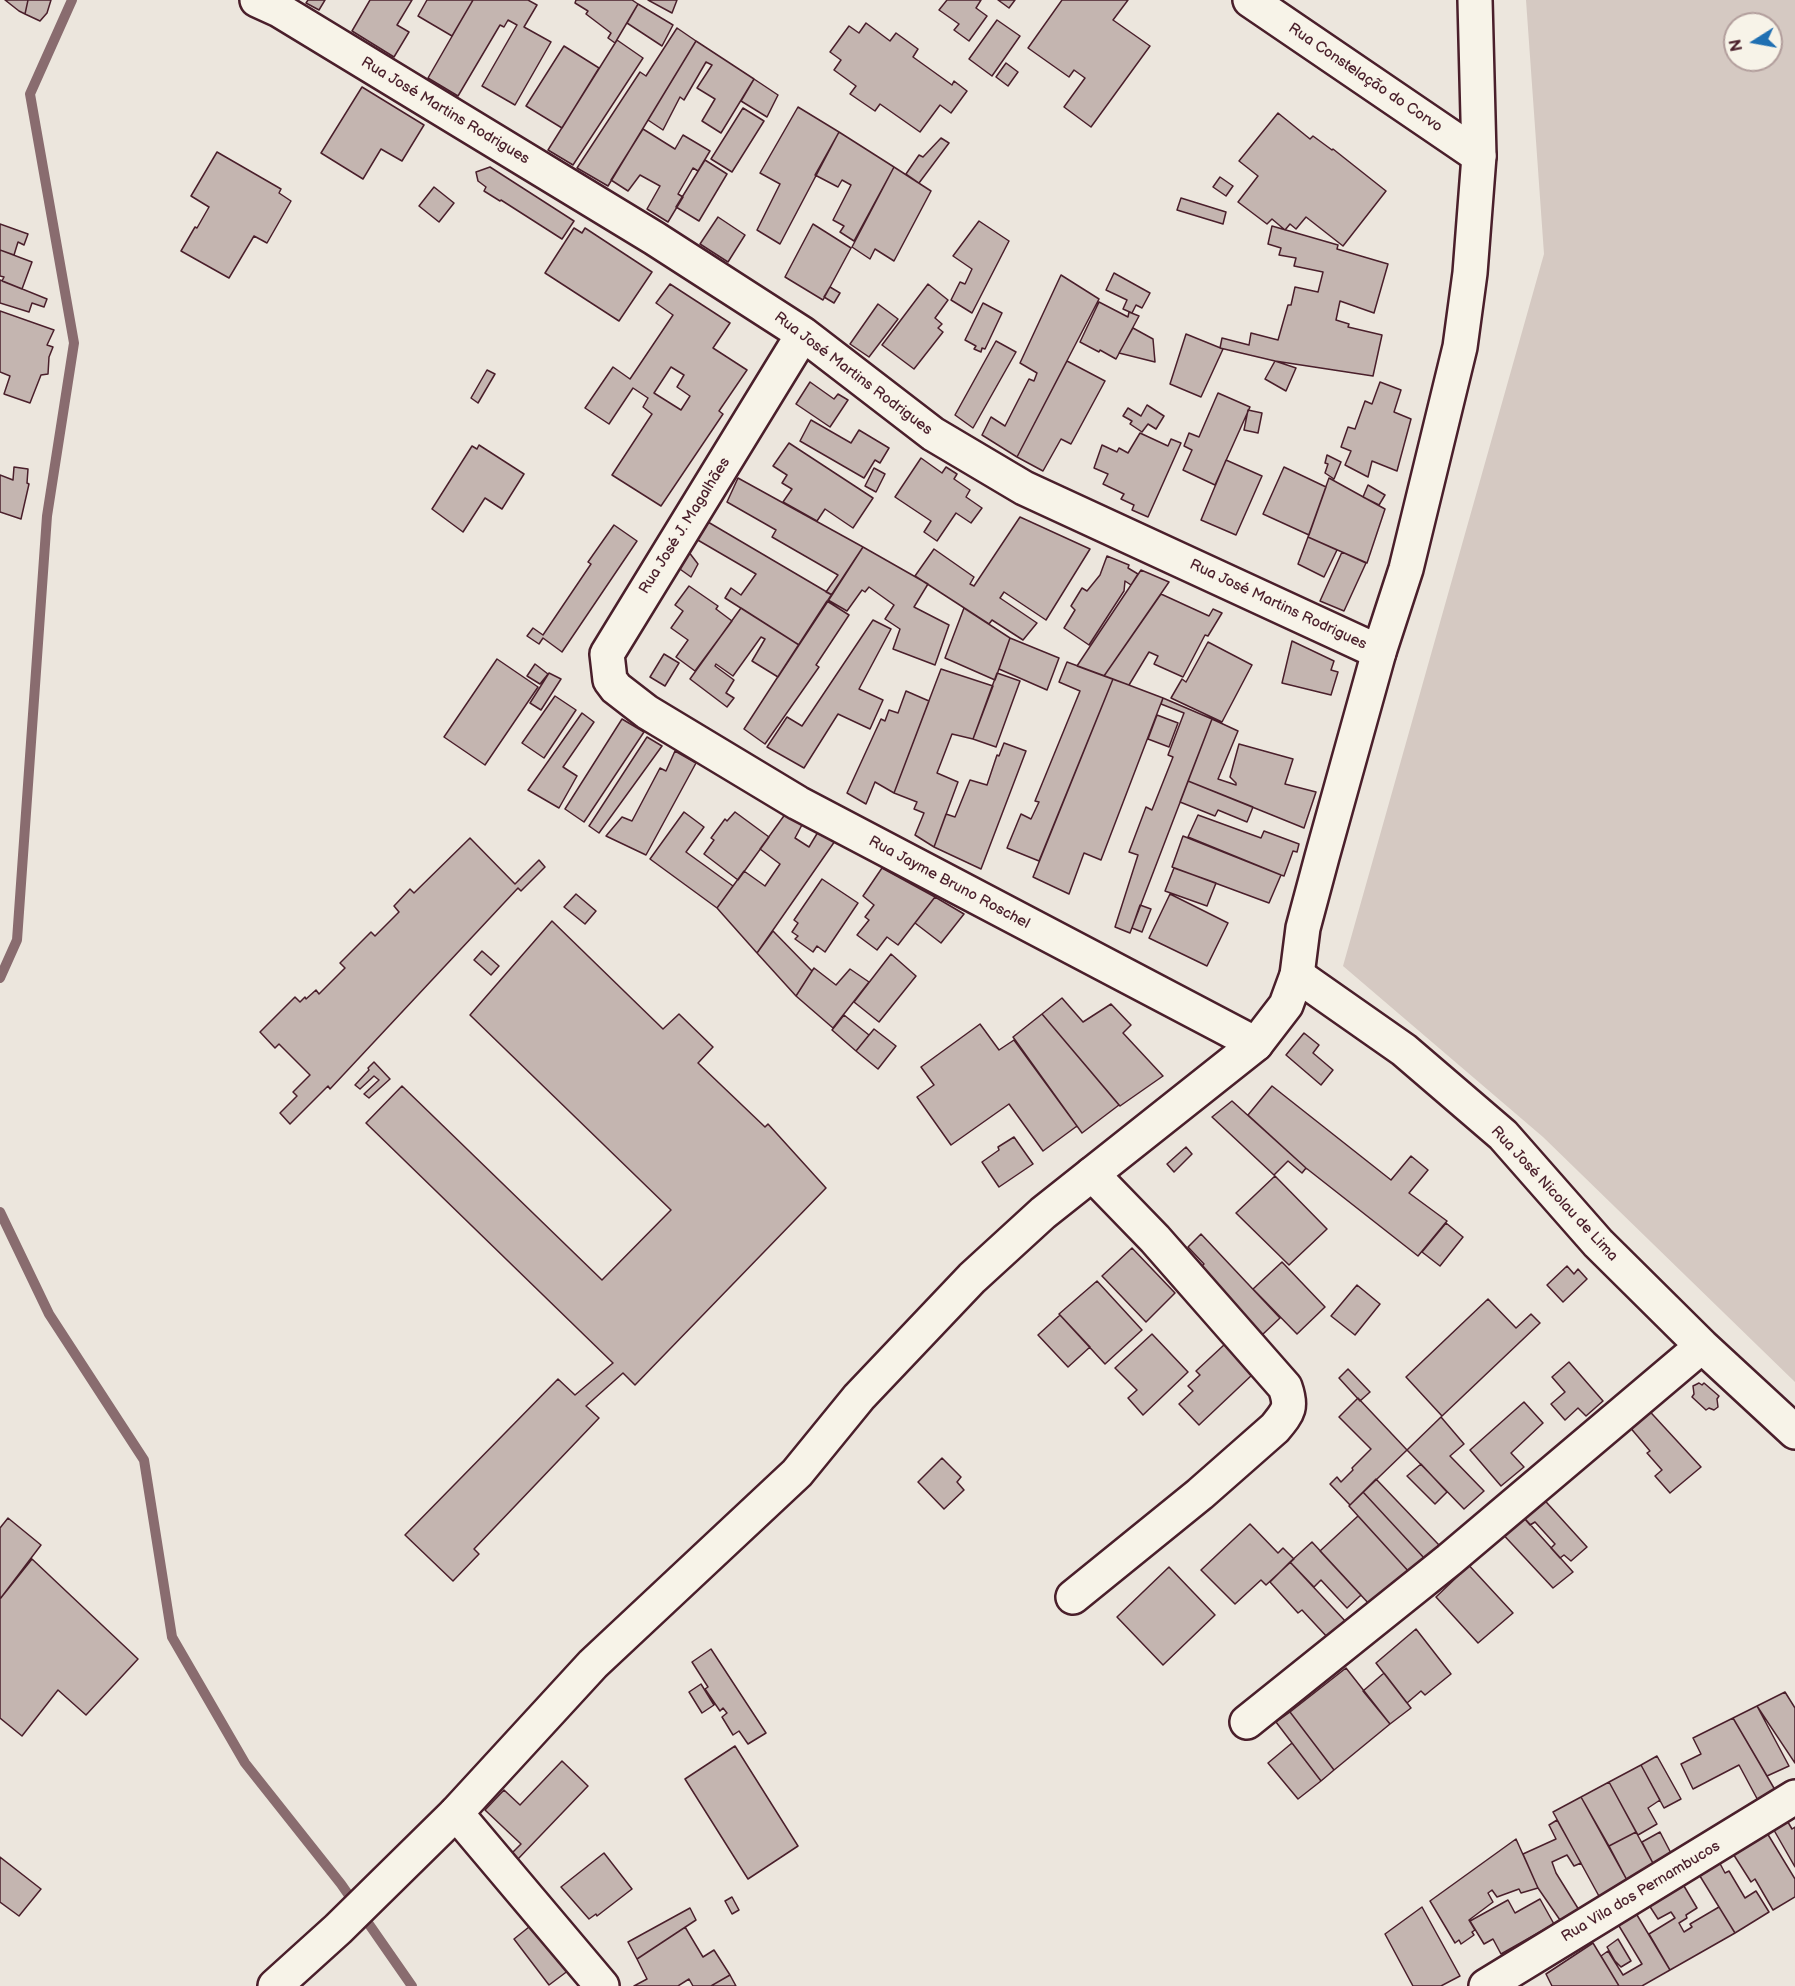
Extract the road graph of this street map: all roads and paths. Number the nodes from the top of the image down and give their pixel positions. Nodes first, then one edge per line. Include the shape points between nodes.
1 (256, 0) edge
2 (1250, 0) edge
3 (1475, 0) edge
4 (1479, 156) junction
5 (803, 334) junction
6 (1379, 652) junction
7 (647, 712) joint
8 (1297, 975) junction
9 (1256, 1044) junction
10 (1092, 1174) junction
11 (1702, 1346) junction
12 (1795, 1432) edge
13 (1073, 1597) dead end
14 (1247, 1722) dead end
15 (1795, 1797) edge
16 (456, 1813) junction
17 (275, 1986) edge
18 (602, 1986) edge
19 (1486, 1986) edge

1 - 5 street, Rua José Martins Rodrigues via 279,10 654,238
2 - 4 street, Rua Constelação do Corvo
3 - 4 street
4 - 6 street via 1460,347 1406,569
5 - 6 street, Rua José Martins Rodrigues via 933,434 1024,488
5 - 7 street, Rua José J. Magalhães via 607,654 610,680
6 - 8 street via 1303,928
7 - 9 street, Rua Jayme Bruno Roschel via 798,803
8 - 9 street via 1286,1005
8 - 11 street, Rua José Nicolau de Lima via 1404,1050 1503,1135 1598,1243
9 - 10 street
10 - 13 street via 1155,1239 1285,1387 1290,1402 1286,1415 1275,1428
10 - 16 street via 972,1278 859,1397 797,1473 593,1664
11 - 12 street, Rua José Nicolau de Lima
11 - 14 street via 1449,1560
15 - 19 street, Rua Vila dos Pernambucos
16 - 17 street
16 - 18 street

